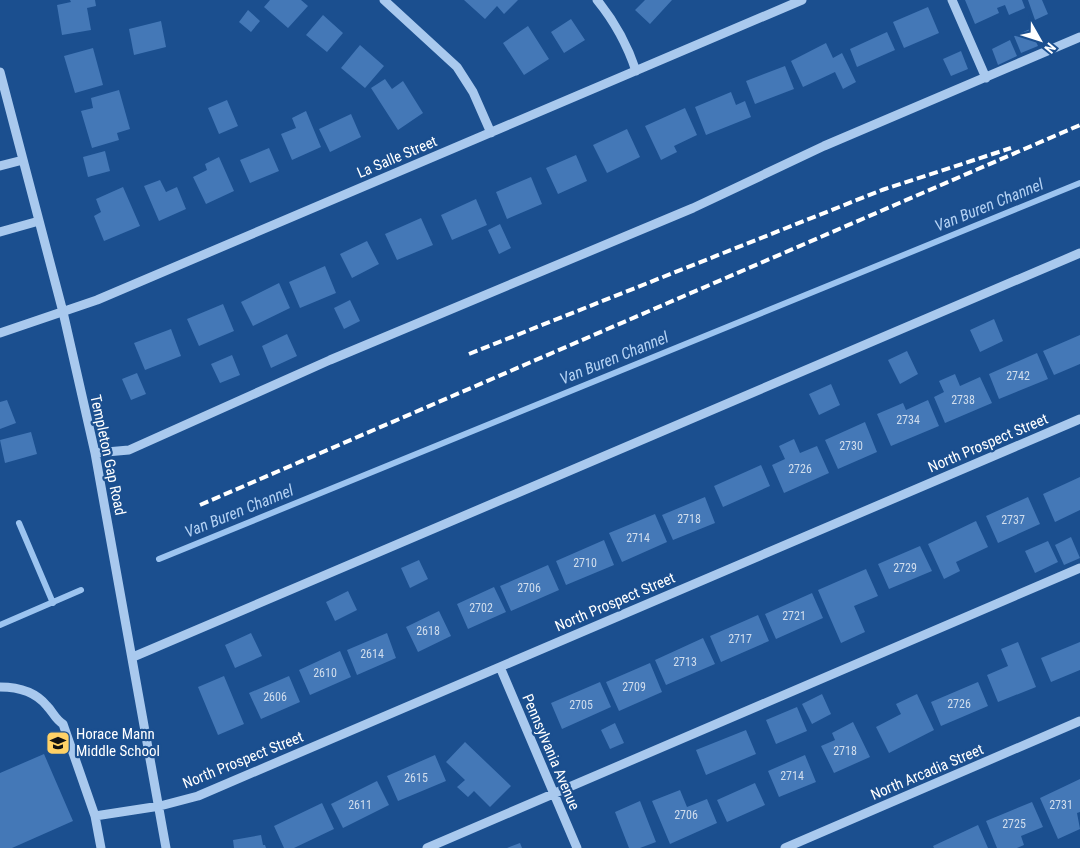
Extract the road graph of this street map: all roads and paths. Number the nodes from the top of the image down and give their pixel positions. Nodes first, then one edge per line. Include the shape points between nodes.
1 (384, 0) edge
2 (596, 0) edge
3 (802, 0) edge
4 (952, 0) edge
5 (782, 4) edge
6 (1080, 37) edge
7 (636, 71) junction
8 (0, 72) edge
9 (986, 78) junction
10 (490, 133) junction
11 (23, 160) junction
12 (0, 166) edge
13 (39, 221) junction
14 (0, 232) edge
15 (1080, 253) edge
16 (63, 312) junction
17 (0, 334) edge
18 (1080, 419) edge
19 (95, 453) junction
20 (1080, 568) edge
21 (133, 657) junction
22 (500, 666) junction
23 (0, 688) edge
24 (1080, 721) edge
25 (554, 793) junction
26 (160, 806) junction
27 (95, 816) junction
28 (101, 848) edge
29 (166, 848) edge
30 (427, 848) edge
31 (577, 848) edge
32 (785, 848) edge

1 - 10 street via 457,67 473,92
2 - 7 street via 611,17 628,47
3 - 5 street, La Salle Street
4 - 9 street
5 - 7 street, La Salle Street
6 - 9 street
7 - 10 street, La Salle Street
8 - 11 street, Templeton Gap Road
9 - 19 street via 824,146 694,208 330,360 129,450
10 - 16 street, La Salle Street
11 - 12 street
11 - 13 street, Templeton Gap Road
13 - 14 street
13 - 16 street, Templeton Gap Road
15 - 21 street
16 - 17 street, La Salle Street
16 - 19 street, Templeton Gap Road
18 - 22 street, North Prospect Street
19 - 21 street, Templeton Gap Road
20 - 25 street
21 - 26 street, Templeton Gap Road
22 - 25 street, Pennsylvania Avenue
22 - 26 street, North Prospect Street via 198,796
23 - 27 street via 26,690 48,706 54,718 62,724
24 - 32 street, North Arcadia Street
25 - 30 street
25 - 31 street, Pennsylvania Avenue
26 - 27 street, North Prospect Street
26 - 29 street, Templeton Gap Road
27 - 28 street

